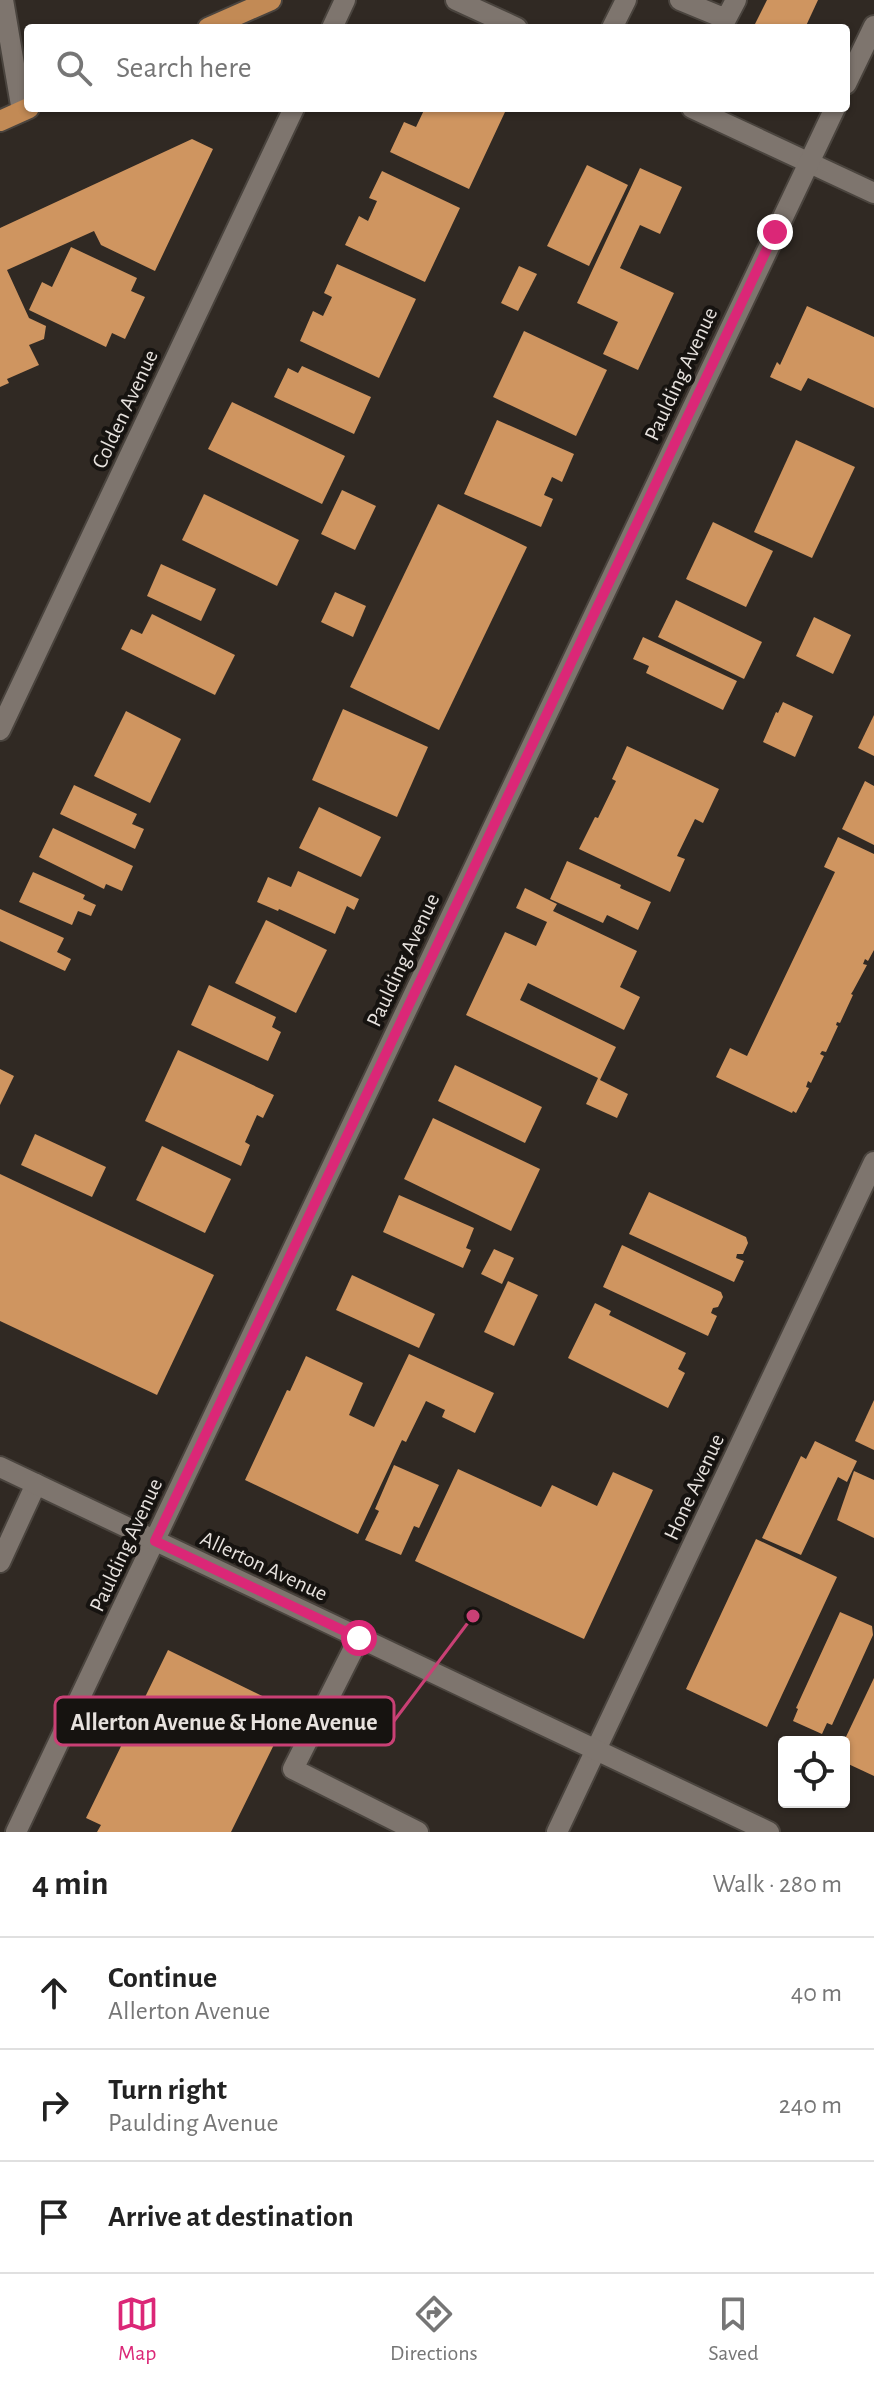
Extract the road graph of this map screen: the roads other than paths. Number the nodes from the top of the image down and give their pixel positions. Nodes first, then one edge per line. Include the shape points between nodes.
1 (3, 0) edge
2 (271, 0) edge
3 (345, 0) edge
4 (456, 0) edge
5 (626, 0) edge
6 (680, 0) edge
7 (736, 0) edge
8 (217, 24) edge
9 (334, 24) edge
10 (508, 24) edge
11 (614, 24) edge
12 (874, 26) edge
13 (850, 76) edge
14 (24, 100) edge
15 (24, 111) edge
16 (292, 112) edge
17 (701, 112) edge
18 (833, 112) edge
19 (0, 121) edge
20 (809, 162) junction
21 (874, 193) edge
22 (0, 730) edge
23 (874, 1162) edge
24 (0, 1467) edge
25 (36, 1484) junction
26 (155, 1541) junction
27 (1, 1559) edge
28 (359, 1638) junction
29 (596, 1750) junction
30 (16, 1832) edge
31 (418, 1832) edge
32 (557, 1832) edge
33 (769, 1832) edge

1 - 14 street
2 - 8 main road
3 - 9 street
4 - 10 street
5 - 11 street
6 - 7 street via 726,19
12 - 13 street
15 - 19 main road
16 - 22 street, Colden Avenue
17 - 20 street
18 - 20 street, Paulding Avenue
20 - 21 street
20 - 26 street, Paulding Avenue
23 - 29 street, Hone Avenue
24 - 25 street, Allerton Avenue
25 - 26 street, Allerton Avenue
25 - 27 street
26 - 28 street, Allerton Avenue
26 - 30 street, Paulding Avenue
28 - 29 street, Allerton Avenue
28 - 31 street via 293,1769
29 - 32 street, Hone Avenue
29 - 33 street, Allerton Avenue

